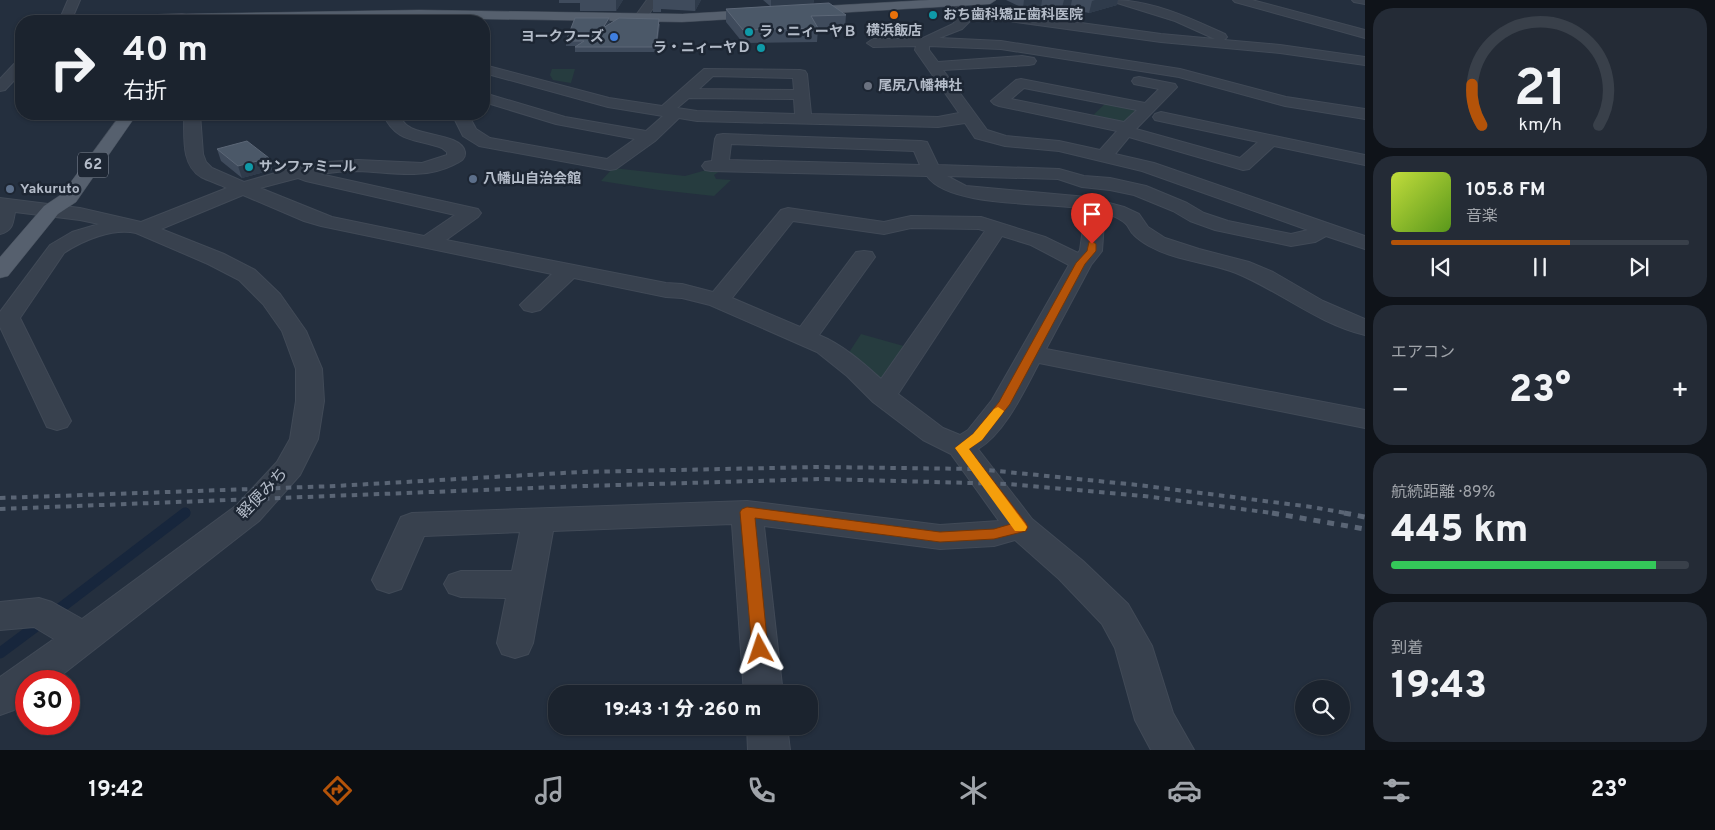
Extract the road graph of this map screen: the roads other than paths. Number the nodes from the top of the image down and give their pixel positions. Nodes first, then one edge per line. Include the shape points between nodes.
1 (74, 0) edge
2 (653, 0) edge
3 (990, 0) edge
4 (1118, 0) edge
5 (1239, 0) edge
6 (1358, 0) edge
7 (1365, 0) edge
8 (950, 1) edge
9 (206, 4) dead end
10 (191, 5) dead end
11 (967, 14) junction
12 (67, 15) edge
13 (189, 15) edge
14 (194, 15) edge
15 (428, 15) edge
16 (640, 18) junction
17 (1346, 29) junction
18 (1273, 32) dead end
19 (1365, 34) edge
20 (1328, 37) dead end
21 (873, 43) dead end
22 (923, 43) junction
23 (1243, 44) junction
24 (1280, 49) junction
25 (1365, 61) edge
26 (933, 67) junction
27 (15, 71) edge
28 (490, 71) edge
29 (0, 87) edge
30 (686, 93) junction
31 (801, 95) junction
32 (490, 99) edge
33 (608, 102) junction
34 (1154, 112) junction
35 (668, 114) junction
36 (1365, 114) edge
37 (803, 115) dead end
38 (969, 118) junction
39 (820, 119) junction
40 (107, 120) edge
41 (125, 120) edge
42 (192, 120) edge
43 (394, 120) edge
44 (463, 120) edge
45 (572, 123) junction
46 (1127, 130) junction
47 (649, 137) junction
48 (823, 142) junction
49 (1269, 142) junction
50 (1104, 156) junction
51 (1365, 160) edge
52 (932, 171) junction
53 (296, 173) junction
54 (246, 188) junction
55 (3, 205) edge
56 (51, 210) junction
57 (1094, 222) dead end
58 (134, 227) junction
59 (0, 228) edge
60 (997, 228) junction
61 (1324, 229) junction
62 (428, 243) junction
63 (1365, 243) edge
64 (864, 257) dead end
65 (1081, 263) junction
66 (569, 271) junction
67 (0, 272) edge
68 (718, 300) junction
69 (532, 305) dead end
70 (1365, 328) edge
71 (804, 339) junction
72 (1030, 354) junction
73 (883, 396) junction
74 (1365, 419) edge
75 (57, 421) dead end
76 (962, 448) junction
77 (747, 512) junction
78 (539, 520) junction
79 (1021, 527) junction
80 (389, 580) dead end
81 (461, 584) dead end
82 (526, 585) junction
83 (0, 616) edge
84 (61, 624) junction
85 (515, 643) dead end
86 (763, 685) edge
87 (0, 698) edge
88 (768, 735) edge
89 (769, 750) edge
90 (1173, 750) edge

1 - 12 street
2 - 16 street
3 - 8 main road
4 - 23 street via 1179,18
5 - 17 street
6 - 7 street
8 - 11 street
8 - 16 main road via 758,15
9 - 14 main road
10 - 13 main road
11 - 22 street via 963,24 937,33
11 - 23 street via 1161,38
15 - 16 main road
17 - 19 street
17 - 20 street via 1346,39
18 - 24 street
21 - 22 street
22 - 26 street via 922,50
22 - 36 street via 1001,45 1180,73 1285,101
23 - 24 street
24 - 25 street
26 - 34 street via 1022,60 1170,87
26 - 38 street
27 - 29 street
28 - 33 street
30 - 31 street
30 - 31 street via 709,72 727,72 800,74
30 - 35 street
31 - 37 street
32 - 45 street
33 - 35 street
33 - 45 street
34 - 46 street
34 - 46 street via 1021,83 999,101
34 - 49 street
35 - 39 street
35 - 47 street
38 - 39 street via 938,122
38 - 50 street via 981,134 997,139 1059,146
39 - 48 street
40 - 56 main road, 62 via 50,196
41 - 56 main road, 62 via 70,198
42 - 54 street via 194,154 198,164 206,172
43 - 53 street via 398,129 407,133 451,145 456,156 444,164 419,170 352,166
44 - 47 street via 469,132 485,142 604,165 610,165
45 - 47 street
46 - 49 street via 1243,165
46 - 50 street
48 - 52 street via 921,146
48 - 52 street via 724,140 716,165
49 - 51 street
50 - 61 street via 1184,178
52 - 61 street via 1059,174 1139,190 1222,226 1291,240 1308,238
52 - 70 street via 940,182 964,191 1087,203 1117,211 1132,218 1141,231 1158,242 1242,267
53 - 54 street
53 - 62 street via 471,213
54 - 58 street
54 - 62 street via 328,222
55 - 56 street, 軽便みち
55 - 59 street via 3,225
56 - 58 street, 軽便みち
56 - 67 main road, 62
57 - 65 street via 1092,251
58 - 75 street via 80,236 62,245 8,318
58 - 84 street, 軽便みち via 216,259 247,275 272,299 294,330 309,369 310,401 304,439 289,468 248,513
60 - 65 street via 1038,241
60 - 68 street via 981,223 910,222 884,228 788,214
60 - 73 street
61 - 63 street
62 - 66 street
64 - 71 street
65 - 72 street
66 - 68 street
66 - 69 street
68 - 71 street
71 - 73 street via 826,347
72 - 74 street
72 - 76 street via 1004,404 978,437
73 - 76 street via 933,434
76 - 79 street
77 - 78 street
77 - 79 street via 940,537 994,534
77 - 86 street
78 - 80 street via 412,525
78 - 82 street
79 - 90 street via 1115,614 1133,646 1155,720
81 - 82 street
82 - 85 street
83 - 84 street
84 - 87 street, 軽便みち
88 - 89 street

